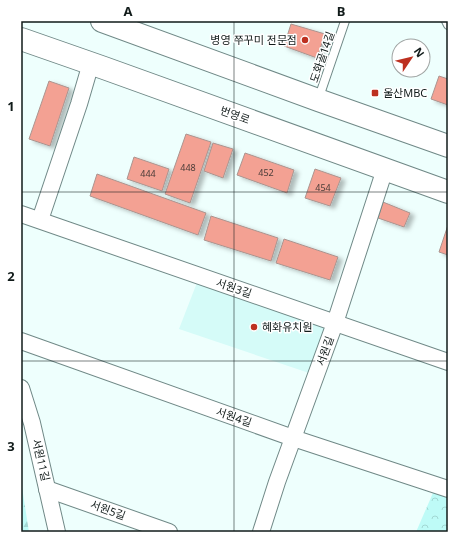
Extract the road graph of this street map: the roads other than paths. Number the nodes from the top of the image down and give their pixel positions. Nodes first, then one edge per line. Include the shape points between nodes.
1 (102, 21) edge
2 (345, 21) edge
3 (446, 21) edge
4 (448, 25) edge
5 (21, 39) edge
6 (91, 63) junction
7 (318, 100) junction
8 (448, 146) edge
9 (385, 169) junction
10 (448, 192) edge
11 (21, 214) edge
12 (40, 220) junction
13 (335, 323) junction
14 (21, 342) edge
15 (448, 362) edge
16 (21, 388) edge
17 (294, 438) junction
18 (47, 489) junction
19 (448, 489) edge
20 (57, 532) edge
21 (169, 532) edge
22 (261, 532) edge

1 - 7 main road
2 - 7 lane, 도화골14길
3 - 4 lane
5 - 6 main road, 번영로
6 - 9 main road, 번영로
6 - 12 street
7 - 8 main road
9 - 10 main road, 번영로
9 - 13 street, 서원길
11 - 12 street, 서원3길
12 - 13 street, 서원3길
13 - 15 street, 서원3길
13 - 17 street, 서원길
14 - 17 street, 서원4길
16 - 18 street, 서원11길
17 - 19 street, 서원4길
17 - 22 street, 서원길
18 - 20 street, 서원11길
18 - 21 street, 서원5길

